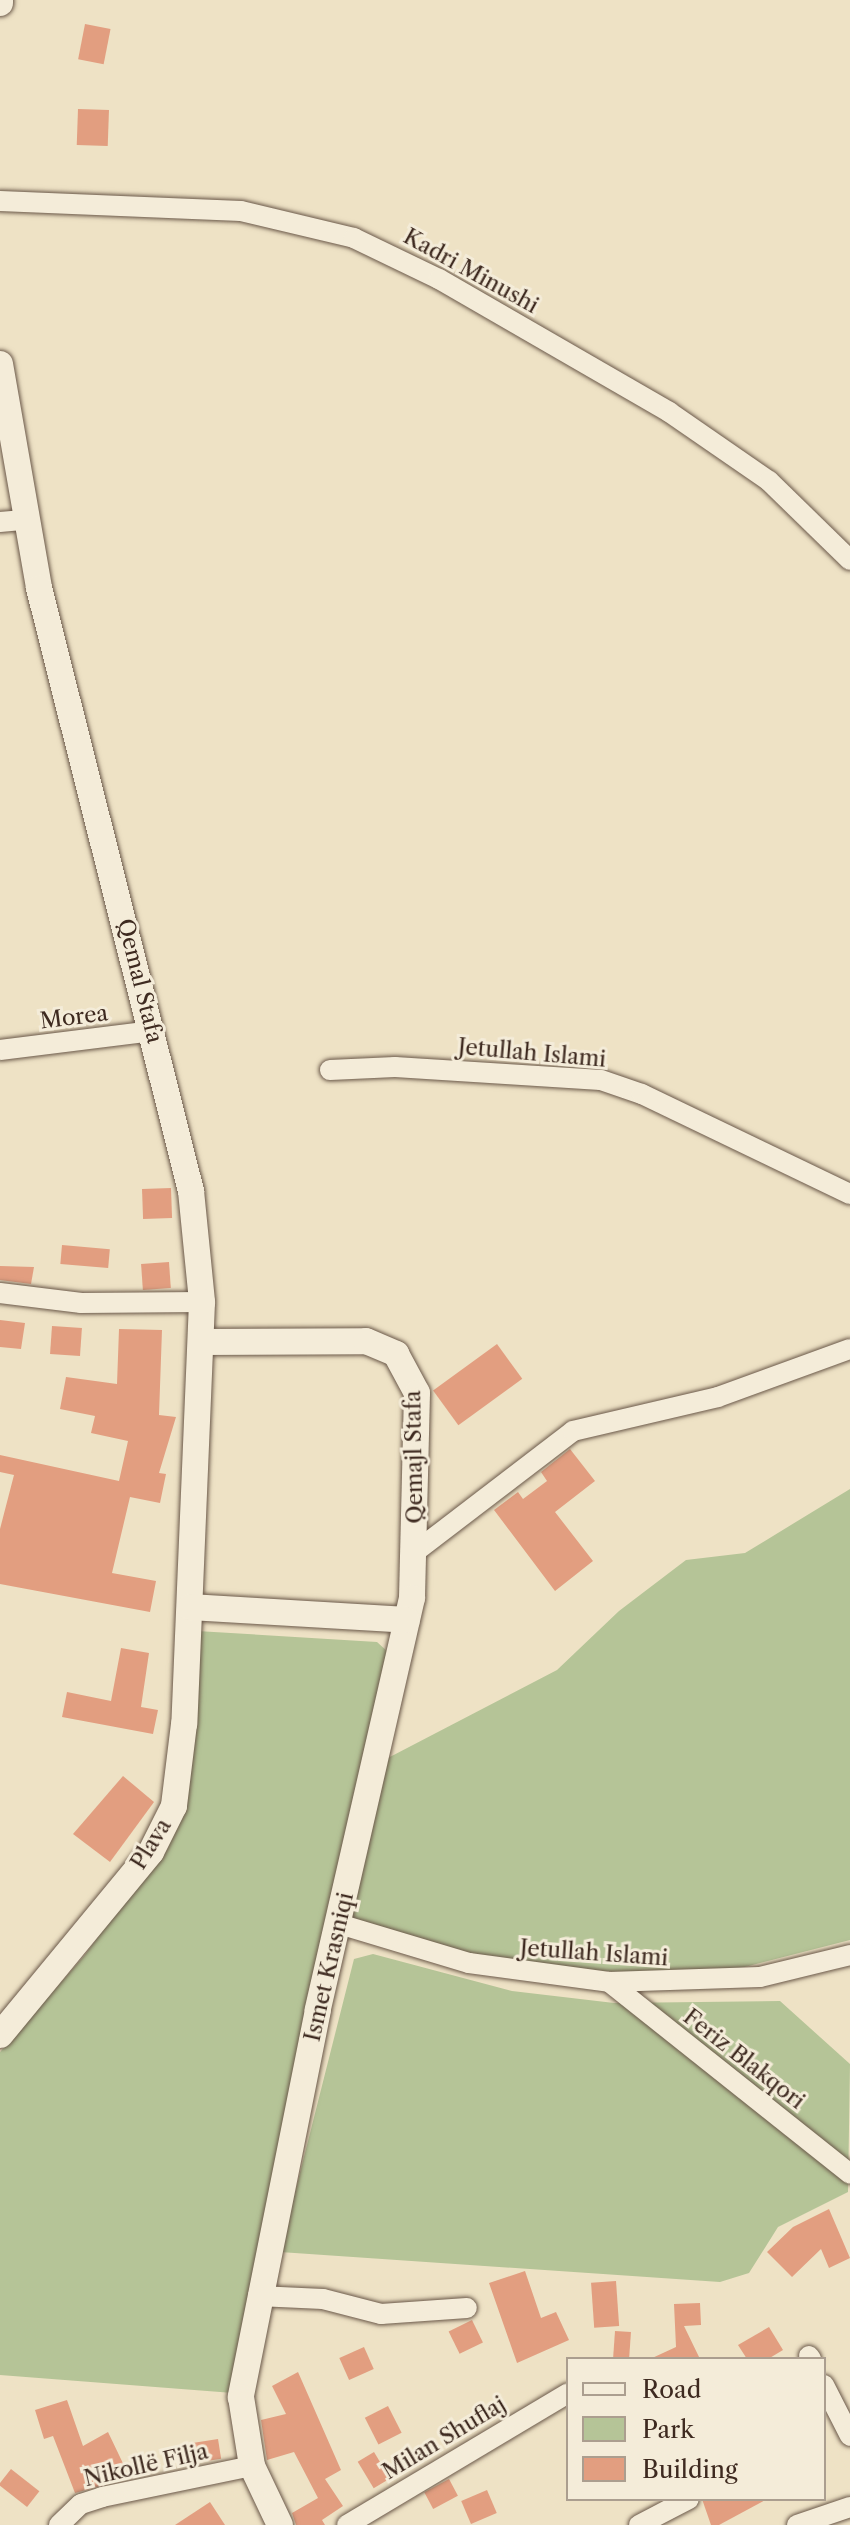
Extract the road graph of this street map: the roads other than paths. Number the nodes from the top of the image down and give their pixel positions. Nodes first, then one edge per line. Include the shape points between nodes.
1 (0, 201) edge
2 (0, 364) edge
3 (12, 521) edge
4 (850, 560) edge
5 (153, 1031) junction
6 (0, 1050) edge
7 (330, 1070) dead end
8 (850, 1194) edge
9 (0, 1293) edge
10 (202, 1302) junction
11 (201, 1342) junction
12 (850, 1349) edge
13 (415, 1552) junction
14 (190, 1607) junction
15 (407, 1620) junction
16 (339, 1924) junction
17 (850, 1955) edge
18 (609, 1982) junction
19 (0, 2035) edge
20 (850, 2174) edge
21 (258, 2296) junction
22 (467, 2308) dead end
23 (826, 2389) edge
24 (566, 2394) edge
25 (850, 2436) edge
26 (252, 2466) junction
27 (685, 2501) edge
28 (850, 2507) edge
29 (811, 2523) edge
30 (59, 2525) edge
31 (280, 2525) edge
32 (347, 2525) edge
33 (639, 2525) edge

1 - 4 street, Kadri Minushi via 241,211 354,238 439,279 669,412 769,481
2 - 3 street, Qemal Stafa
3 - 5 street, Qemal Stafa
5 - 6 street, Morea
5 - 10 street, Qemal Stafa via 191,1191
7 - 8 street, Jetullah Islami via 395,1067 601,1080 642,1094
9 - 10 street via 81,1303
10 - 11 street, Qemal Stafa
11 - 13 street, Qemajl Stafa via 345,1339 396,1354 417,1393
11 - 14 street, Qemal Stafa
12 - 13 street via 718,1397 573,1431
13 - 15 street, Qemajl Stafa
14 - 15 street
14 - 19 street, Plava via 180,1766 164,1831 69,1956
15 - 16 street, Ismet Krasniqi
16 - 18 street, Jetullah Islami via 469,1963
16 - 21 street, Ismet Krasniqi
17 - 18 street, Jetullah Islami via 760,1977
18 - 20 street, Feriz Blakqori
21 - 22 street via 323,2299 381,2314
21 - 26 street, Ismet Krasniqi via 241,2397
23 - 25 street
24 - 32 street, Milan Shuflaj
26 - 30 street, Nikollë Filja via 102,2497 81,2504
26 - 31 street, Ismet Krasniqi
27 - 33 street
28 - 29 street

